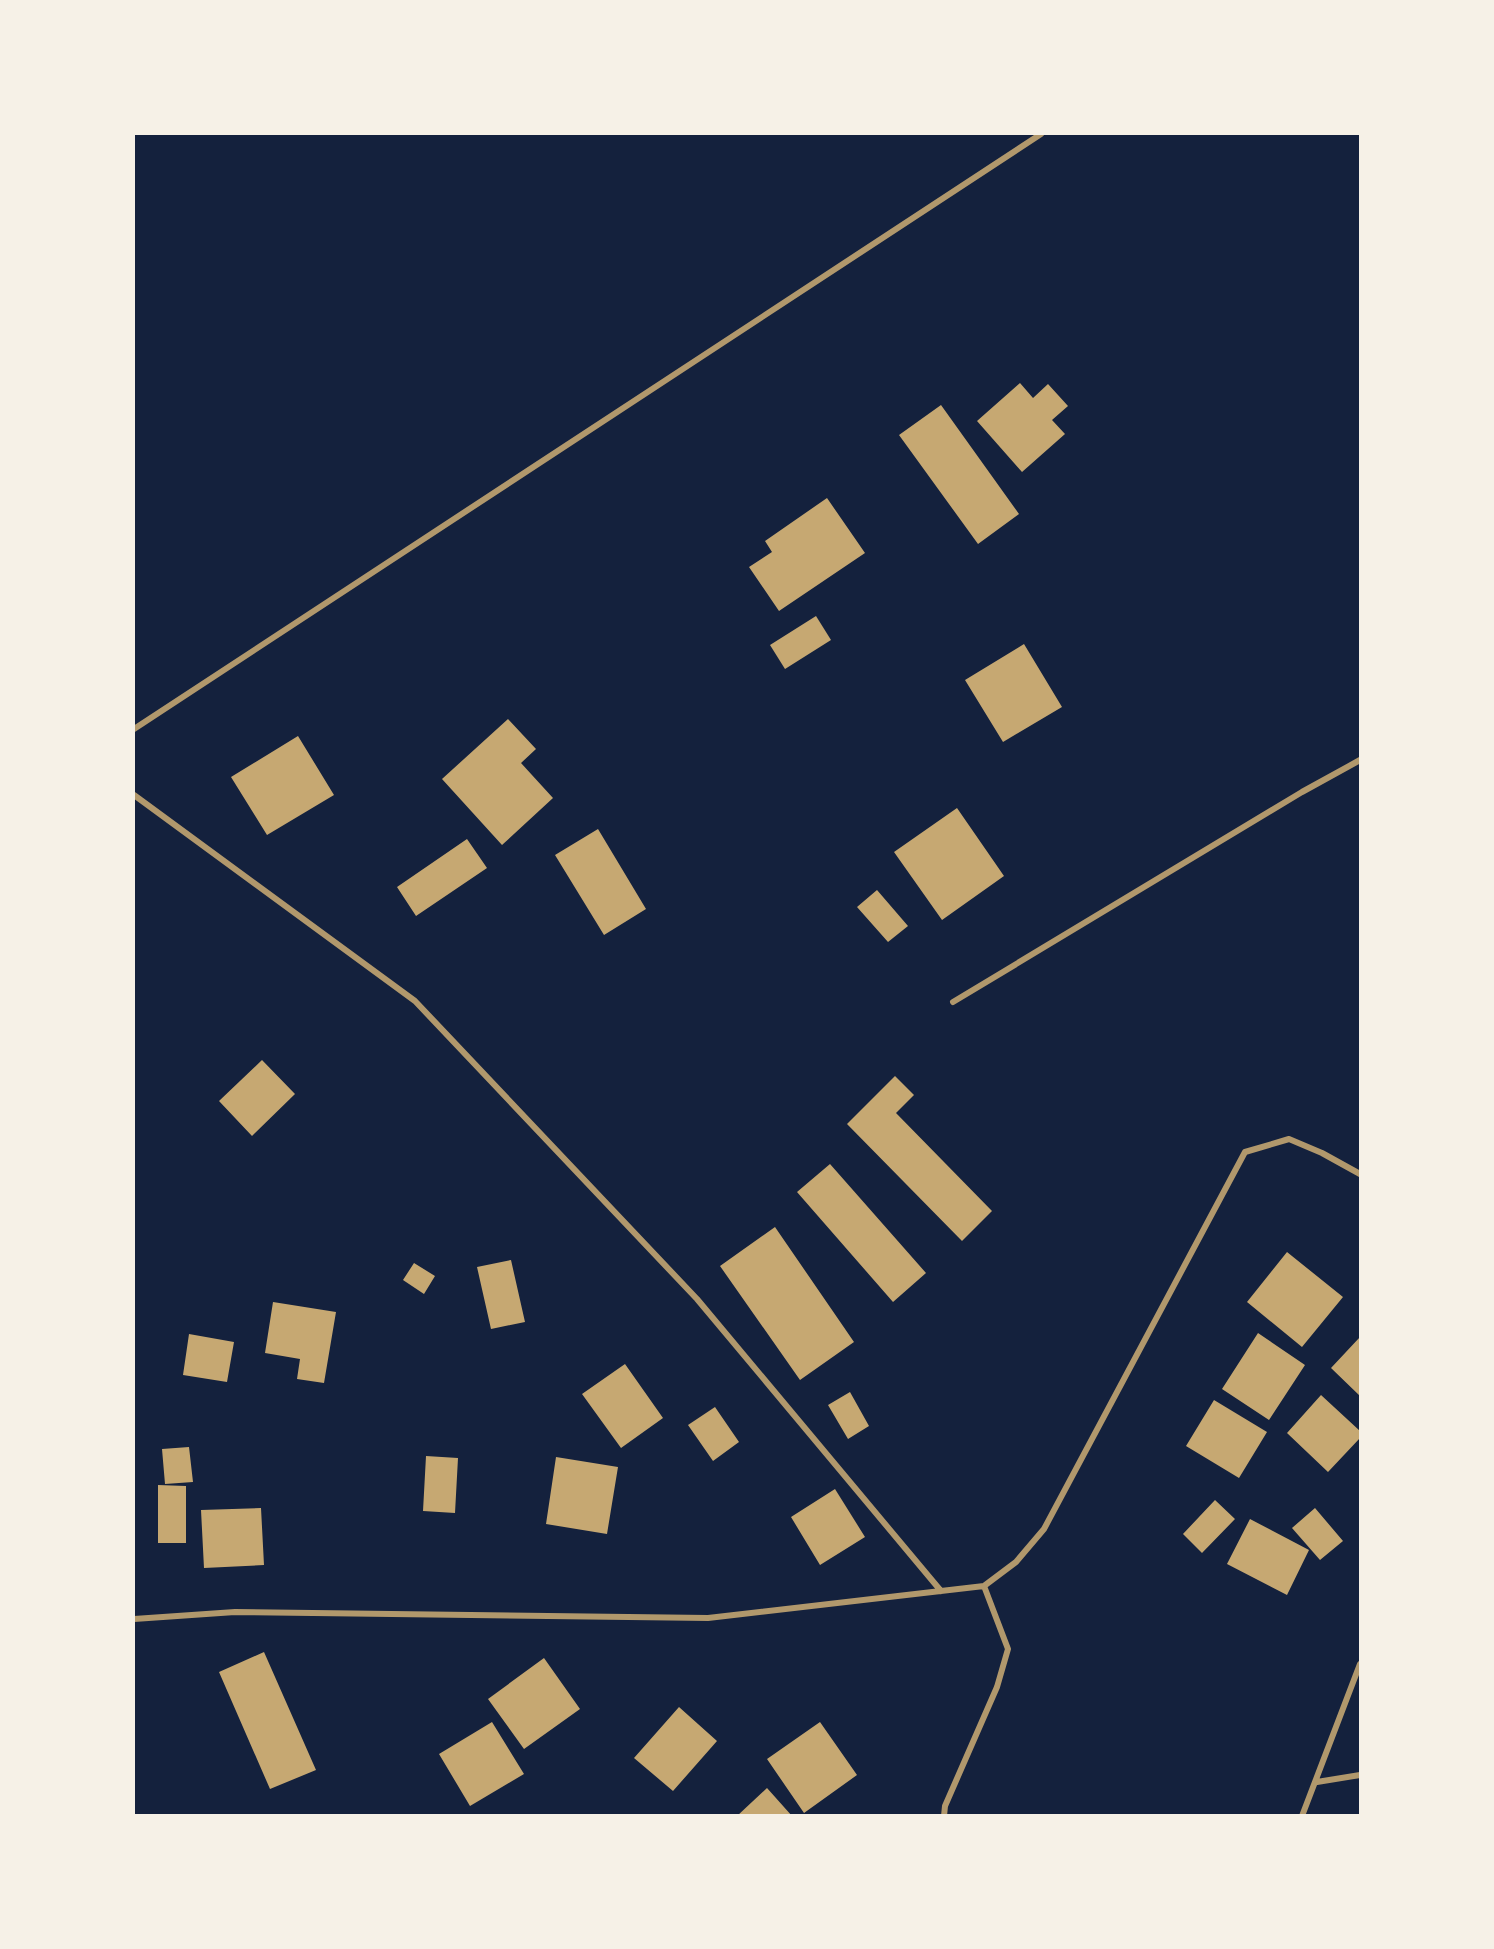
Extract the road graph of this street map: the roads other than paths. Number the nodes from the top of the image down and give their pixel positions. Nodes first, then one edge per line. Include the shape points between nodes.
1 (1041, 134) edge
2 (134, 729) edge
3 (1360, 759) edge
4 (134, 795) edge
5 (953, 1002) dead end
6 (1360, 1174) edge
7 (984, 1586) junction
8 (941, 1591) junction
9 (134, 1618) edge
10 (1360, 1664) edge
11 (1360, 1775) edge
12 (1317, 1782) junction
13 (944, 1815) edge
14 (1302, 1815) edge

1 - 2 street
3 - 5 street
4 - 8 street via 415,1001 697,1299
6 - 7 street via 1289,1139 1245,1152 1044,1529 1016,1562
7 - 8 street
7 - 13 street via 1008,1649 997,1688
8 - 9 street via 708,1618 235,1611
10 - 12 street
11 - 12 street
12 - 14 street

